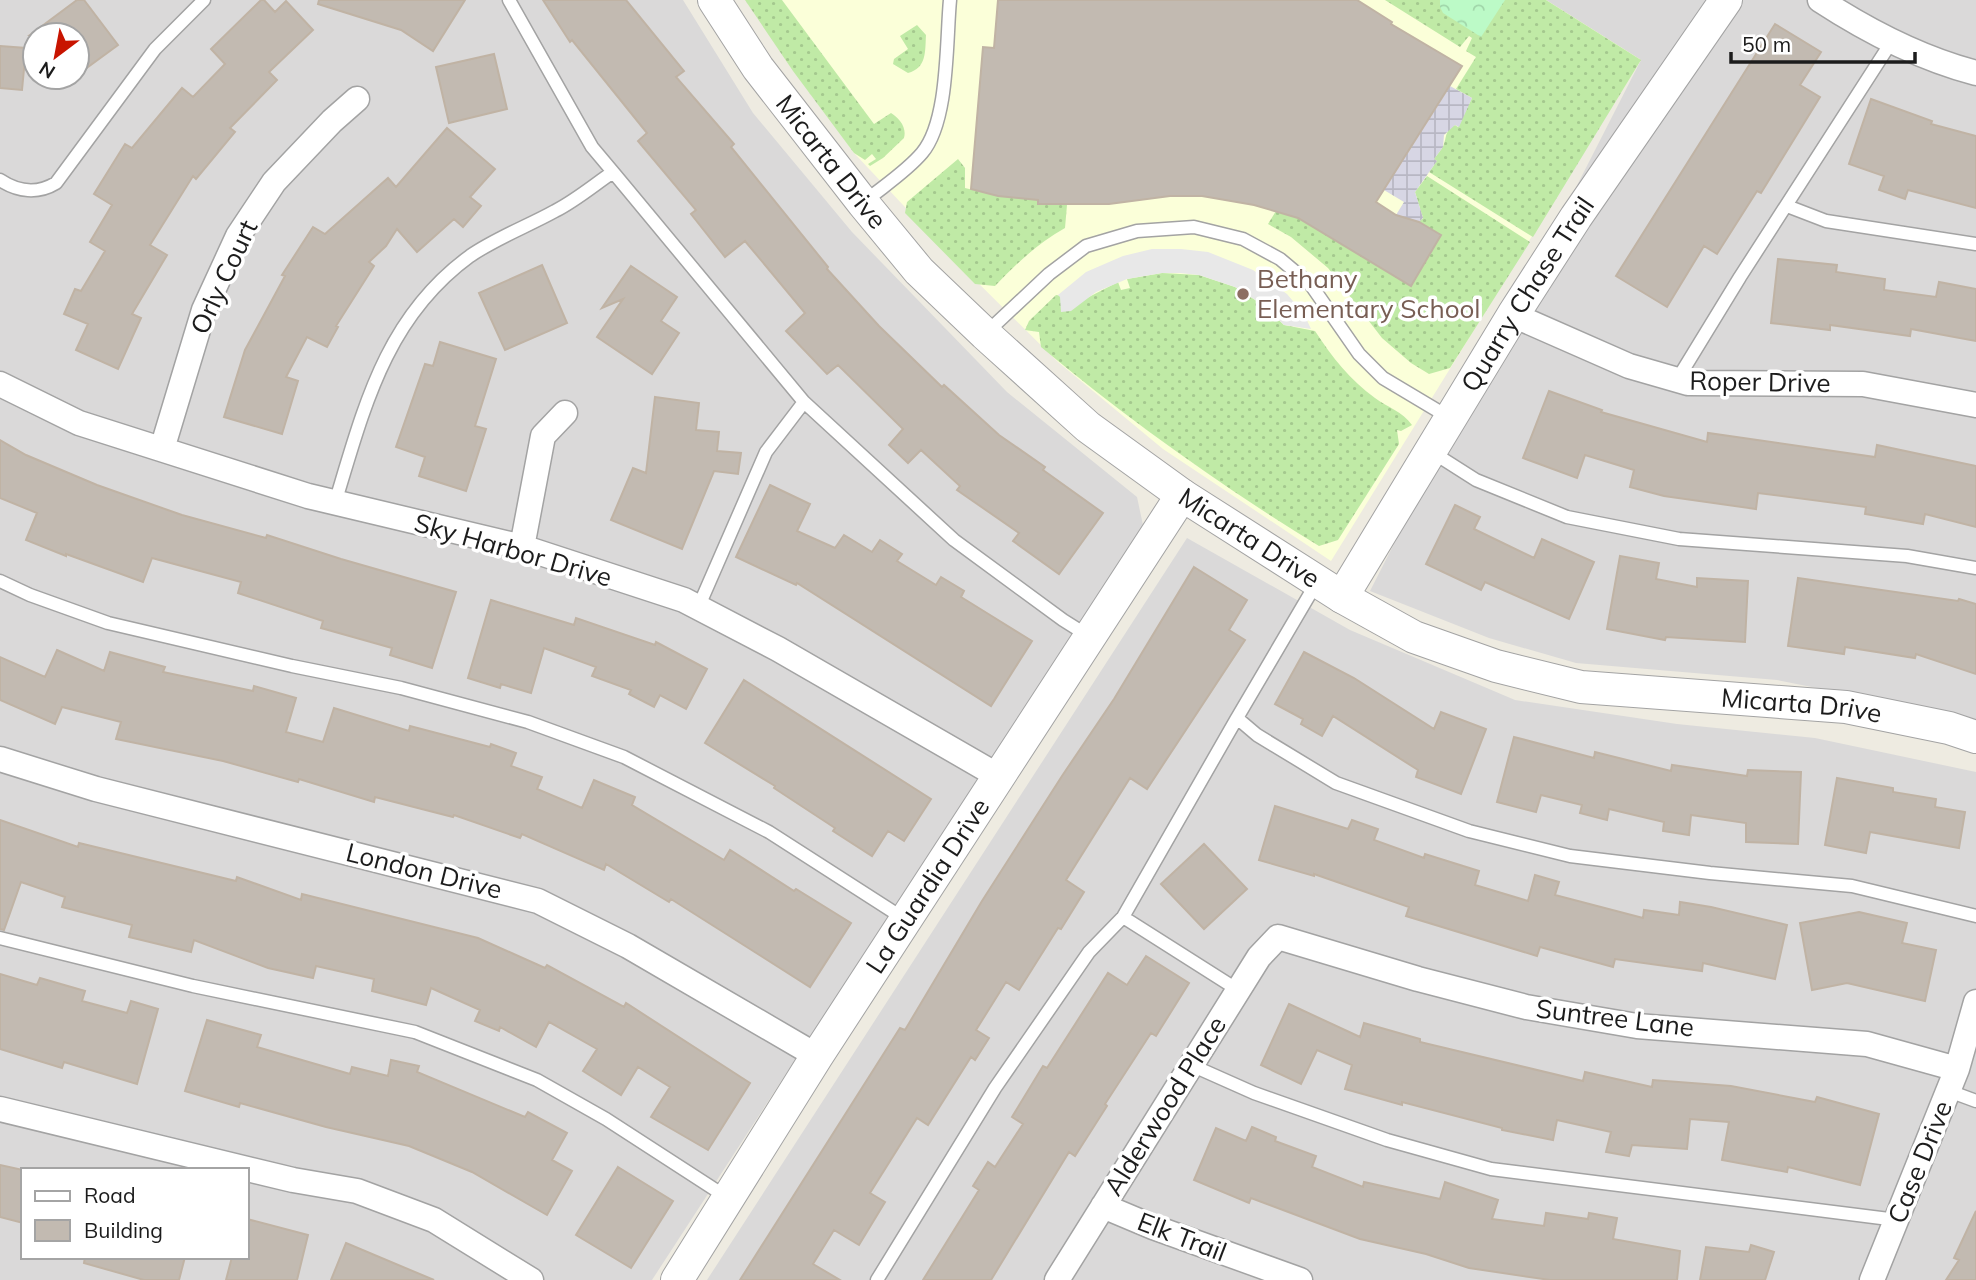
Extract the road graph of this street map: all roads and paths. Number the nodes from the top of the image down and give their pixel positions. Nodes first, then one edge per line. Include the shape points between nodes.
1 (204, 0) edge
2 (509, 0) edge
3 (714, 0) edge
4 (950, 0) edge
5 (1726, 0) edge
6 (1820, 0) edge
7 (1892, 41) junction
8 (1976, 73) edge
9 (358, 99) dead end
10 (612, 172) junction
11 (0, 180) edge
12 (863, 203) junction
13 (1787, 206) junction
14 (1976, 244) edge
15 (1513, 315) junction
16 (985, 334) junction
17 (1677, 380) junction
18 (0, 384) edge
19 (804, 402) junction
20 (1976, 405) edge
21 (565, 413) dead end
22 (1451, 418) junction
23 (162, 449) junction
24 (1430, 452) junction
25 (1182, 495) junction
26 (335, 503) junction
27 (522, 547) junction
28 (1976, 568) edge
29 (0, 580) edge
30 (1329, 590) junction
31 (698, 608) junction
32 (1090, 637) junction
33 (1237, 718) junction
34 (1976, 737) edge
35 (0, 759) edge
36 (1000, 777) junction
37 (1976, 916) edge
38 (1123, 917) junction
39 (906, 920) junction
40 (1278, 937) joint
41 (0, 938) edge
42 (1238, 990) junction
43 (1976, 1002) edge
44 (817, 1056) junction
45 (1191, 1065) junction
46 (1953, 1080) junction
47 (1976, 1101) edge
48 (0, 1109) edge
49 (243, 1168) edge
50 (248, 1169) edge
51 (728, 1199) junction
52 (1103, 1206) junction
53 (1897, 1220) junction
54 (531, 1280) edge
55 (677, 1280) edge
56 (877, 1280) edge
57 (1057, 1280) edge
58 (1300, 1280) edge
59 (1872, 1280) edge

1 - 11 lane via 147,58 56,183 28,191
2 - 10 lane via 592,147
3 - 12 street, Micarta Drive via 758,68
4 - 12 lane via 941,110 932,138 921,154
5 - 15 street, Quarry Chase Trail
6 - 7 street
7 - 8 street via 1942,64
7 - 13 lane
9 - 23 street, Orly Court via 274,182 237,236 204,310
10 - 19 lane
10 - 26 lane via 559,209 471,255 413,311 389,348 363,410
12 - 16 street, Micarta Drive via 919,271
13 - 14 lane via 1826,221
13 - 17 lane
15 - 17 street, Roper Drive via 1629,366
15 - 22 street, Quarry Chase Trail
16 - 22 lane via 1086,246 1137,231 1194,228 1243,239 1280,259 1311,285 1359,354 1383,378
16 - 25 street, Micarta Drive via 1088,427
17 - 20 street, Roper Drive via 1863,384
18 - 23 street, Sky Harbor Drive via 79,423
19 - 31 lane via 766,452
19 - 32 lane via 954,540
21 - 27 street via 544,436
22 - 24 street, Quarry Chase Trail
23 - 26 street, Sky Harbor Drive
24 - 28 lane via 1476,480 1567,517 1679,539 1907,556
24 - 30 street, Quarry Chase Trail
25 - 30 street, Micarta Drive
25 - 32 street, La Guardia Drive
26 - 27 street, Sky Harbor Drive
27 - 31 street, Sky Harbor Drive
29 - 39 lane via 108,623 401,688 528,722 624,757 769,832
30 - 33 lane
30 - 34 street, Micarta Drive via 1414,637 1496,666 1581,687 1846,707
31 - 36 street, Sky Harbor Drive
32 - 36 street, La Guardia Drive
33 - 37 lane via 1336,783 1469,831 1570,856 1852,887
33 - 38 lane
35 - 44 street, London Drive via 96,789 538,901 628,946
36 - 39 street, La Guardia Drive
38 - 42 lane
38 - 56 lane via 1089,952 995,1088
39 - 44 street, La Guardia Drive
40 - 42 street, Alderwood Place
40 - 46 street, Suntree Lane via 1526,1007 1637,1026 1867,1044
41 - 51 lane via 193,986 415,1032 537,1080
42 - 45 street, Alderwood Place
43 - 46 street, Case Drive
44 - 51 street, La Guardia Drive
45 - 52 street, Alderwood Place
45 - 53 lane via 1254,1093 1387,1140 1492,1169
46 - 47 lane
46 - 53 street, Case Drive
48 - 49 street
50 - 54 street via 357,1191 434,1220
51 - 55 street, La Guardia Drive
52 - 57 street, Alderwood Place
52 - 58 street, Elk Trail
53 - 59 street, Case Drive

